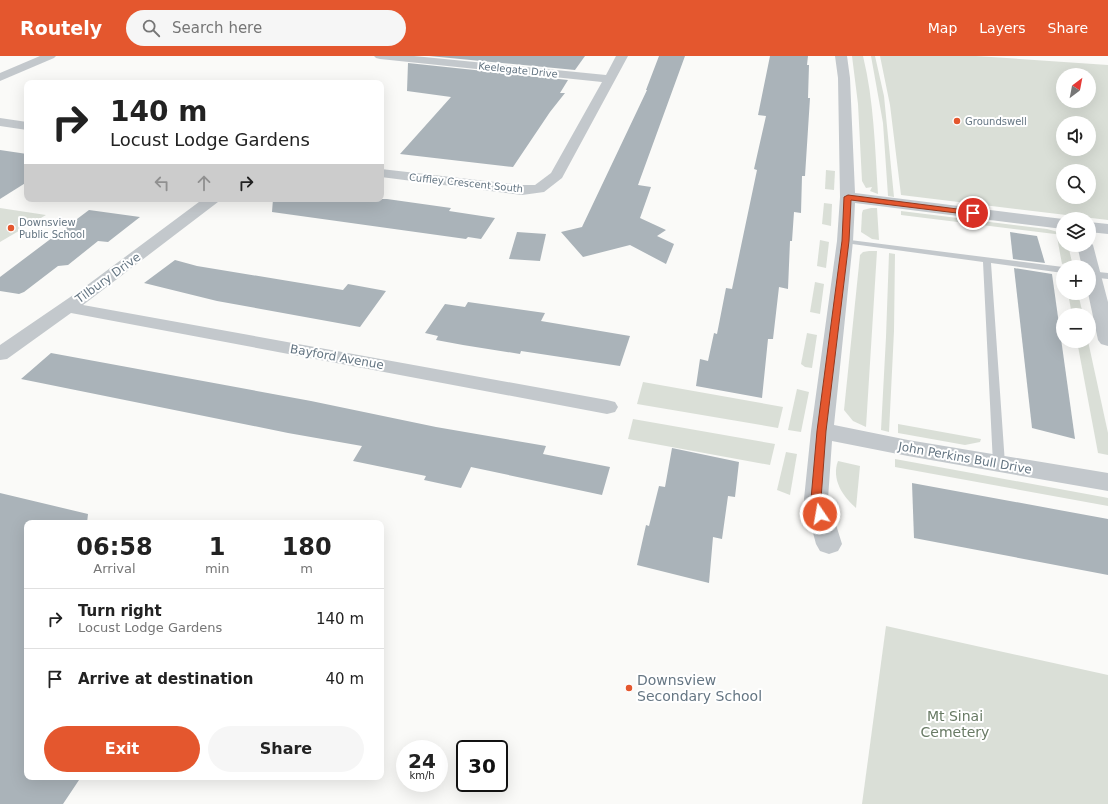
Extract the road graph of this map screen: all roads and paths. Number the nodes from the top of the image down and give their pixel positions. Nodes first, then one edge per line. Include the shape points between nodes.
1 (50, 56) edge
2 (380, 56) edge
3 (622, 56) edge
4 (841, 56) edge
5 (0, 77) edge
6 (609, 79) junction
7 (0, 122) edge
8 (24, 126) edge
9 (384, 173) edge
10 (848, 197) junction
11 (209, 202) edge
12 (1056, 223) edge
13 (1096, 228) edge
14 (1108, 230) edge
15 (846, 241) junction
16 (987, 260) junction
17 (1056, 269) edge
18 (1096, 275) edge
19 (66, 308) junction
20 (1108, 340) edge
21 (0, 354) edge
22 (607, 407) dead end
23 (822, 431) junction
24 (999, 464) junction
25 (1108, 482) edge
26 (829, 544) dead end

1 - 5 street
2 - 6 street, Keelegate Drive
3 - 6 street, Cuffley Crescent South
4 - 10 street
6 - 9 street, Cuffley Crescent South via 565,162 550,182 539,189 522,190
7 - 8 street
10 - 12 street
10 - 15 street
11 - 19 street, Tilbury Drive
13 - 14 street
15 - 16 lane
15 - 23 street
16 - 17 lane
16 - 24 lane
18 - 20 street
19 - 21 street, Tilbury Drive
19 - 22 street, Bayford Avenue
23 - 24 street, John Perkins Bull Drive
23 - 26 street via 816,499
24 - 25 street, John Perkins Bull Drive

